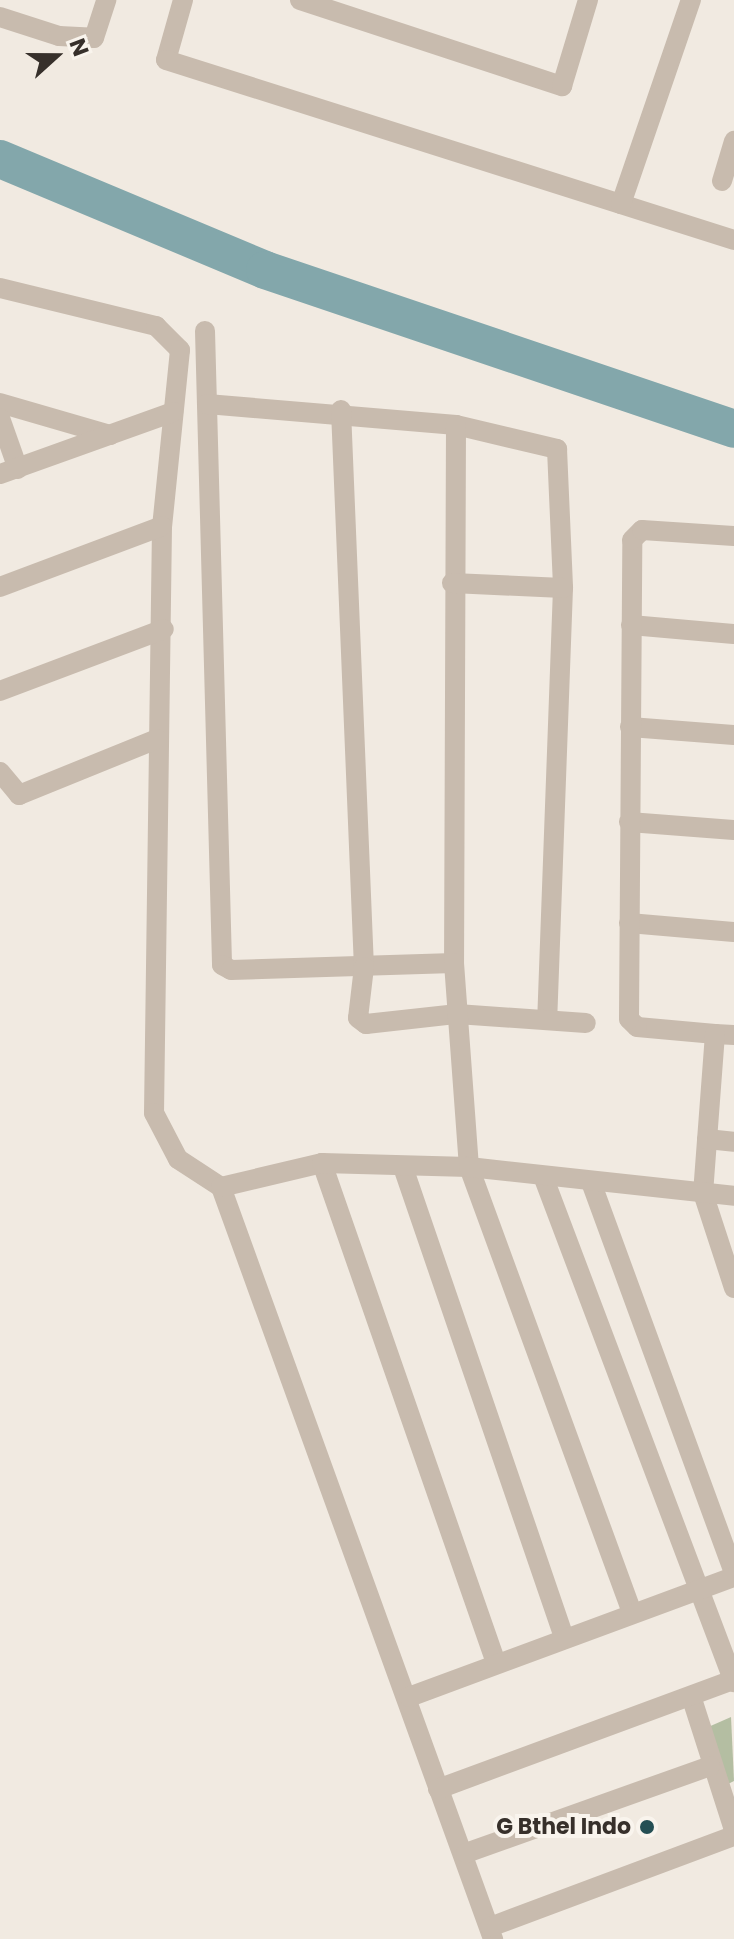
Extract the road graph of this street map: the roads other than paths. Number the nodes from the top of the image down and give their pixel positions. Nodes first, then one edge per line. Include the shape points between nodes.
1 (106, 0) edge
2 (183, 0) edge
3 (300, 0) edge
4 (588, 0) edge
5 (691, 0) edge
6 (0, 17) edge
7 (733, 146) edge
8 (722, 181) dead end
9 (621, 204) junction
10 (734, 240) edge
11 (0, 288) edge
12 (205, 331) dead end
13 (0, 403) edge
14 (207, 404) junction
15 (341, 410) junction
16 (173, 412) junction
17 (0, 418) edge
18 (456, 425) junction
19 (110, 435) junction
20 (9, 471) edge
21 (162, 526) junction
22 (734, 536) edge
23 (452, 583) junction
24 (0, 587) edge
25 (563, 588) junction
26 (631, 625) junction
27 (164, 629) junction
28 (734, 634) edge
29 (0, 691) edge
30 (630, 727) junction
31 (734, 735) edge
32 (157, 739) junction
33 (0, 772) edge
34 (629, 822) junction
35 (734, 830) edge
36 (629, 923) junction
37 (734, 932) edge
38 (454, 963) junction
39 (364, 967) junction
40 (457, 1014) junction
41 (547, 1019) junction
42 (586, 1023) dead end
43 (725, 1035) edge
44 (707, 1139) junction
45 (734, 1142) edge
46 (322, 1163) junction
47 (469, 1167) junction
48 (404, 1170) junction
49 (543, 1176) junction
50 (591, 1182) junction
51 (221, 1187) junction
52 (703, 1193) junction
53 (734, 1196) edge
54 (734, 1288) edge
55 (734, 1575) edge
56 (702, 1589) junction
57 (632, 1613) junction
58 (564, 1637) junction
59 (495, 1660) junction
60 (734, 1681) edge
61 (409, 1697) junction
62 (692, 1699) junction
63 (710, 1766) junction
64 (438, 1789) junction
65 (734, 1830) edge
66 (734, 1836) edge
67 (466, 1853) junction
68 (492, 1933) edge

1 - 6 street via 94,38 59,36
2 - 9 street via 166,60
3 - 4 street via 562,86
5 - 9 street
7 - 8 street
9 - 10 street
11 - 16 street via 167,330 180,350
12 - 14 street
13 - 19 street
14 - 15 street
14 - 39 street via 222,965 231,970
15 - 18 street
15 - 39 street
16 - 19 street
16 - 21 street
17 - 20 street
18 - 23 street
18 - 25 street via 557,449
19 - 20 street
21 - 24 street
21 - 27 street
22 - 26 street via 635,533
23 - 25 street
23 - 38 street
25 - 41 street
26 - 28 street
26 - 30 street
27 - 29 street
27 - 32 street
30 - 31 street
30 - 34 street
32 - 33 street via 19,795
32 - 51 street via 154,1113 178,1159
34 - 35 street
34 - 36 street
36 - 37 street
36 - 43 street via 630,1022
38 - 39 street
38 - 40 street
39 - 40 street via 363,1023
40 - 41 street
40 - 47 street
41 - 42 street
43 - 44 street
44 - 45 street
44 - 52 street
46 - 48 street
46 - 51 street
46 - 59 street
47 - 48 street
47 - 49 street
47 - 57 street
48 - 58 street
49 - 50 street
49 - 56 street
50 - 52 street
50 - 55 street
51 - 61 street
52 - 53 street
52 - 54 street
55 - 56 street
56 - 57 street
56 - 60 street
57 - 58 street
58 - 59 street
59 - 61 street
60 - 62 street
61 - 64 street
62 - 63 street
62 - 64 street
63 - 65 street
63 - 67 street
64 - 67 street
66 - 68 street
67 - 68 street

